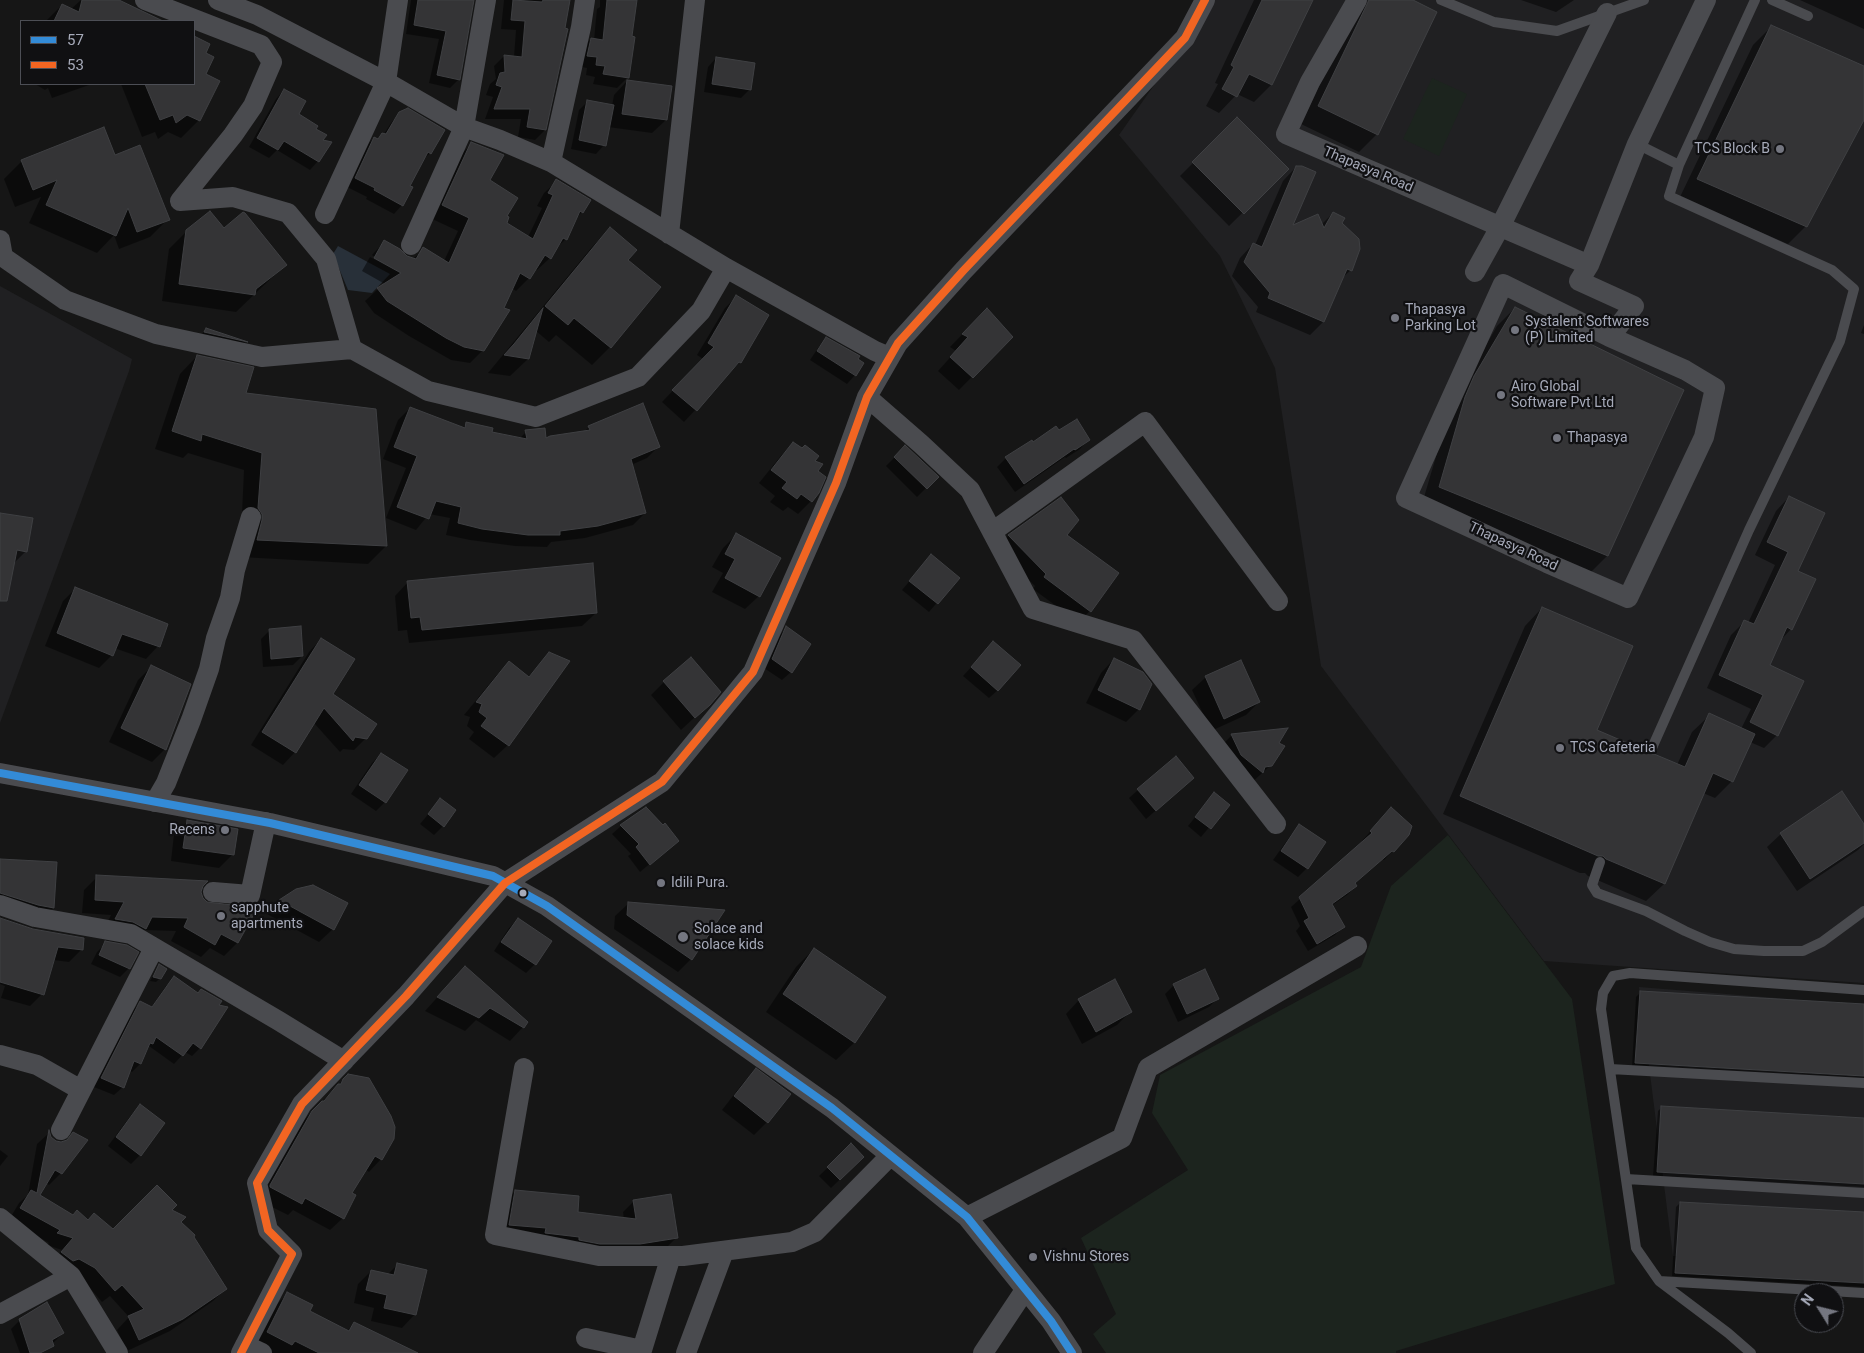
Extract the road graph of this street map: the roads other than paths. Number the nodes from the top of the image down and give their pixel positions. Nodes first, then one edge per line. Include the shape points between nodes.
1 (145, 0) edge
2 (218, 0) edge
3 (398, 0) edge
4 (486, 0) edge
5 (585, 0) edge
6 (695, 0) edge
7 (1205, 0) edge
8 (1357, 0) edge
9 (1441, 0) edge
10 (1644, 0) edge
11 (1706, 0) edge
12 (1755, 0) edge
13 (1772, 0) edge
14 (1607, 13) junction
15 (1808, 16) dead end
16 (386, 82) junction
17 (464, 127) junction
18 (1637, 144) junction
19 (550, 162) junction
20 (1680, 165) junction
21 (325, 214) dead end
22 (1500, 227) junction
23 (669, 234) junction
24 (0, 240) edge
25 (411, 245) dead end
26 (1589, 265) junction
27 (726, 268) junction
28 (1475, 272) dead end
29 (1610, 337) junction
30 (352, 349) junction
31 (889, 357) junction
32 (867, 397) junction
33 (252, 517) dead end
34 (992, 532) junction
35 (1278, 601) dead end
36 (1652, 748) dead end
37 (0, 773) edge
38 (156, 802) junction
39 (266, 822) junction
40 (1276, 824) dead end
41 (1600, 862) dead end
42 (505, 883) junction
43 (213, 892) dead end
44 (0, 905) edge
45 (1864, 911) edge
46 (1357, 946) dead end
47 (154, 948) junction
48 (1864, 990) edge
49 (0, 1055) edge
50 (344, 1061) junction
51 (524, 1068) dead end
52 (1610, 1069) junction
53 (1864, 1083) edge
54 (81, 1090) junction
55 (61, 1130) dead end
56 (890, 1156) junction
57 (1626, 1179) junction
58 (1864, 1193) edge
59 (0, 1218) edge
60 (967, 1218) junction
61 (724, 1251) junction
62 (671, 1256) junction
63 (72, 1276) junction
64 (1660, 1281) junction
65 (1025, 1290) junction
66 (1864, 1293) edge
67 (0, 1314) edge
68 (586, 1338) dead end
69 (249, 1350) edge
70 (118, 1353) edge
71 (686, 1353) edge
72 (983, 1353) edge
73 (1072, 1353) edge
74 (1751, 1353) edge

1 - 30 street via 261,44 272,62 253,106 180,201 233,197 288,213 326,259
2 - 16 street via 257,15
3 - 16 street
4 - 17 street
5 - 19 street
6 - 23 street
7 - 31 street via 1185,38 963,271
8 - 22 street, Thapasya Road via 1310,82 1286,134
9 - 14 lane via 1494,22 1557,31
10 - 14 lane
11 - 18 street
12 - 20 lane
13 - 15 lane
14 - 22 street
16 - 17 street
16 - 21 street
17 - 19 street
17 - 25 street
18 - 20 lane
18 - 26 street
19 - 23 street
20 - 36 lane via 1669,196 1832,270 1854,289 1840,341 1749,530
22 - 26 street, Thapasya Road
22 - 28 street
23 - 27 street
24 - 30 street via 4,257 65,300 156,334 262,357
26 - 29 street via 1579,281 1634,306
27 - 30 street via 701,311 638,377 536,417 428,391
27 - 31 street
29 - 29 street, Thapasya Road via 1685,370 1715,388 1704,437 1628,598 1406,498 1504,284
31 - 32 street
32 - 34 street via 970,490
32 - 42 street via 836,483 753,672 662,782
33 - 38 street via 209,669
34 - 35 street via 1145,422
34 - 40 street via 1033,609 1132,640
37 - 38 street
38 - 39 street
39 - 42 street via 493,876
39 - 43 street via 250,895
41 - 45 lane via 1592,885 1597,892 1710,942 1734,949 1802,951 1822,942
42 - 50 street
42 - 56 street via 547,906 832,1108
44 - 47 street via 36,917 131,934
46 - 60 street via 1148,1068 1122,1138
47 - 50 street
47 - 54 street
48 - 52 lane via 1630,973 1613,976 1603,993 1601,1009
49 - 54 street via 37,1065
50 - 69 street via 302,1104 257,1183 268,1230 292,1254
51 - 62 street via 496,1235 599,1256
52 - 53 lane
52 - 57 lane
54 - 55 street
56 - 60 street
56 - 61 street via 815,1232 792,1242
57 - 58 lane
57 - 64 lane via 1636,1248
59 - 63 street
60 - 65 street
61 - 62 street
61 - 71 street
62 - 68 street via 642,1350
63 - 67 street
63 - 70 street
64 - 66 lane
64 - 74 lane
65 - 72 street
65 - 73 street

